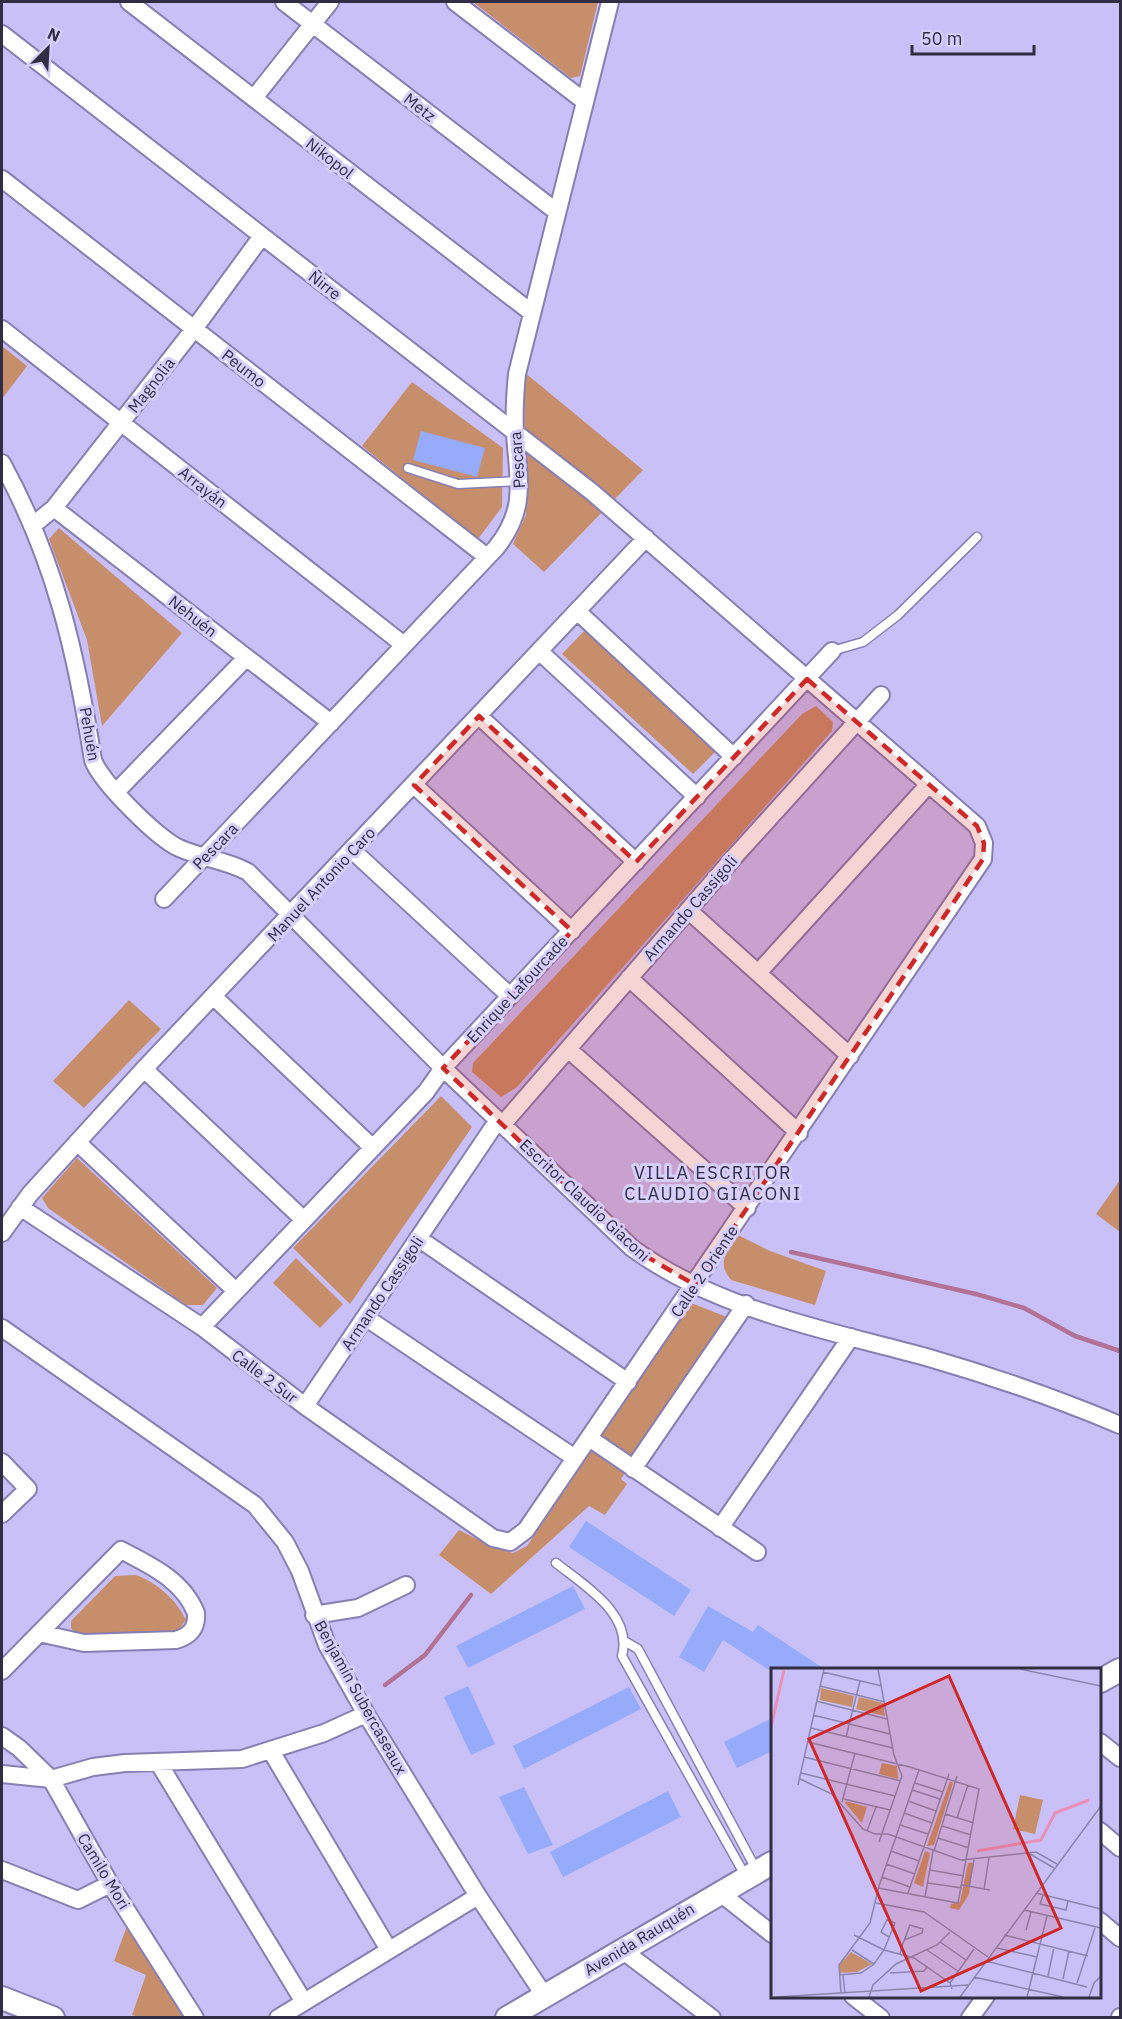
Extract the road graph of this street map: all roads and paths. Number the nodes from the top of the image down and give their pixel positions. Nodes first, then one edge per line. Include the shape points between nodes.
1 (129, 2) edge
2 (284, 2) edge
3 (330, 2) edge
4 (455, 2) edge
5 (609, 2) edge
6 (312, 24) junction
7 (2, 34) edge
8 (254, 98) junction
9 (584, 101) junction
10 (2, 179) edge
11 (556, 212) junction
12 (262, 236) junction
13 (532, 314) junction
14 (2, 329) edge
15 (194, 329) junction
16 (121, 423) junction
17 (515, 432) junction
18 (2, 463) edge
19 (408, 468) dead end
20 (521, 481) junction
21 (54, 508) junction
22 (32, 526) junction
23 (977, 537) dead end
24 (646, 538) junction
25 (487, 557) junction
26 (577, 611) junction
27 (404, 645) junction
28 (539, 651) junction
29 (832, 651) joint
30 (246, 658) junction
31 (807, 679) junction
32 (881, 695) dead end
33 (479, 716) junction
34 (857, 722) junction
35 (331, 723) junction
36 (734, 757) junction
37 (929, 784) junction
38 (414, 785) junction
39 (116, 792) junction
40 (697, 797) junction
41 (984, 843) joint
42 (353, 851) junction
43 (207, 856) junction
44 (636, 862) junction
45 (164, 899) dead end
46 (688, 910) junction
47 (291, 917) junction
48 (572, 931) junction
49 (758, 973) junction
50 (629, 978) junction
51 (213, 996) junction
52 (510, 996) junction
53 (568, 1049) junction
54 (850, 1056) junction
55 (443, 1068) junction
56 (144, 1069) junction
57 (500, 1122) junction
58 (799, 1133) junction
59 (77, 1142) junction
60 (373, 1148) junction
61 (20, 1207) junction
62 (747, 1208) junction
63 (304, 1220) junction
64 (2, 1233) edge
65 (418, 1238) junction
66 (694, 1285) junction
67 (236, 1291) junction
68 (746, 1304) junction
69 (365, 1317) junction
70 (202, 1327) junction
71 (2, 1328) edge
72 (851, 1337) junction
73 (628, 1382) junction
74 (305, 1406) junction
75 (1120, 1425) edge
76 (589, 1438) junction
77 (575, 1458) junction
78 (2, 1462) edge
79 (633, 1469) junction
80 (2, 1514) edge
81 (720, 1527) junction
82 (510, 1542) joint
83 (757, 1552) dead end
84 (556, 1563) dead end
85 (406, 1586) dead end
86 (314, 1615) junction
87 (39, 1633) junction
88 (626, 1642) junction
89 (1120, 1670) edge
90 (2, 1671) edge
91 (1101, 1681) edge
92 (670, 1712) junction
93 (366, 1714) junction
94 (656, 1720) junction
95 (682, 1735) junction
96 (2, 1736) edge
97 (669, 1743) junction
98 (1101, 1743) edge
99 (271, 1750) junction
100 (1120, 1758) edge
101 (158, 1762) junction
102 (2, 1773) edge
103 (51, 1779) junction
104 (1101, 1832) edge
105 (1120, 1848) edge
106 (2, 1870) edge
107 (759, 1870) edge
108 (110, 1884) junction
109 (719, 1892) junction
110 (478, 1896) junction
111 (1101, 1922) edge
112 (771, 1933) edge
113 (1120, 1938) edge
114 (388, 1950) junction
115 (622, 1950) junction
116 (544, 1995) junction
117 (2, 1998) edge
118 (856, 1998) edge
119 (985, 1998) edge
120 (304, 2002) junction
121 (516, 2016) edge
122 (53, 2018) edge
123 (195, 2018) edge
124 (278, 2018) edge
125 (712, 2018) edge
126 (880, 2018) edge
127 (970, 2018) edge

1 - 8 street, Nikopol
2 - 6 street, Metz
3 - 6 street
4 - 9 street
5 - 9 street, Pescara
6 - 8 street
6 - 11 street, Metz
7 - 12 street, Ñirre
8 - 13 street, Nikopol
9 - 11 street, Pescara
10 - 15 street, Peumo
11 - 13 street, Pescara
12 - 15 street, Magnolia
12 - 17 street, Ñirre
13 - 17 street, Pescara via 516,374
14 - 16 street, Arrayán
15 - 16 street, Magnolia
15 - 25 street, Peumo
16 - 21 street, Magnolia
16 - 27 street, Arrayán
17 - 20 street, Pescara
17 - 24 street, Ñirre
18 - 22 street, Pehuén
19 - 20 lane via 458,484
20 - 25 street, Pescara via 511,527
21 - 22 street, Magnolia
21 - 30 street, Nehuén
22 - 39 street, Pehuén via 70,634 93,760 100,776
23 - 29 lane via 898,615 863,642
24 - 26 street, Manuel Antonio Caro
24 - 31 street, Ñirre
25 - 27 street, Pescara
26 - 28 street, Manuel Antonio Caro
26 - 36 street
27 - 35 street, Pescara
28 - 33 street, Manuel Antonio Caro
28 - 40 street
29 - 31 street, Enrique Lafourcade
30 - 35 street, Nehuén
30 - 39 street
31 - 34 street, Ñirre
31 - 36 street, Enrique Lafourcade
32 - 34 street, Armando Cassigoli
33 - 38 street, Manuel Antonio Caro
33 - 44 street
34 - 37 street, Ñirre
34 - 46 street, Armando Cassigoli
35 - 43 street, Pescara
36 - 40 street, Enrique Lafourcade
37 - 41 street, Ñirre via 977,826
37 - 49 street
38 - 42 street, Manuel Antonio Caro
38 - 48 street
39 - 43 street, Pehuén via 168,842
40 - 44 street, Enrique Lafourcade
41 - 54 street, Calle 2 Oriente via 983,859
42 - 47 street, Manuel Antonio Caro
42 - 52 street
43 - 45 street, Pescara
43 - 47 street, Pehuén via 248,872
44 - 48 street, Enrique Lafourcade
46 - 49 street
46 - 50 street, Armando Cassigoli
47 - 51 street, Manuel Antonio Caro
47 - 55 street, Escritor Claudio Giaconi
48 - 52 street, Enrique Lafourcade
49 - 54 street
50 - 53 street, Armando Cassigoli
50 - 58 street
51 - 56 street, Manuel Antonio Caro
51 - 60 street
52 - 55 street, Enrique Lafourcade
53 - 57 street, Armando Cassigoli
53 - 62 street
54 - 58 street, Calle 2 Oriente
55 - 57 street, Escritor Claudio Giaconi
55 - 60 street, Enrique Lafourcade via 426,1092
56 - 59 street, Manuel Antonio Caro
56 - 63 street
57 - 65 street, Armando Cassigoli
57 - 66 street, Escritor Claudio Giaconi via 632,1248
58 - 62 street, Calle 2 Oriente
59 - 61 street, Manuel Antonio Caro
59 - 67 street
60 - 63 street, Enrique Lafourcade
61 - 64 street, Manuel Antonio Caro
61 - 70 street, Calle 2 Sur
62 - 66 street, Calle 2 Oriente
63 - 67 street, Enrique Lafourcade
65 - 69 street, Armando Cassigoli
65 - 73 street
66 - 68 street, Escritor Claudio Giaconi
66 - 73 street, Calle 2 Oriente
67 - 70 street, Enrique Lafourcade
68 - 72 street, Escritor Claudio Giaconi
68 - 79 street
69 - 74 street, Armando Cassigoli
69 - 77 street
70 - 74 street, Calle 2 Sur
71 - 86 street, Benjamín Subercaseaux via 255,1505 285,1542 300,1570
72 - 75 street, Escritor Claudio Giaconi via 940,1362
72 - 81 street
73 - 76 street, Calle 2 Oriente
74 - 82 street, Calle 2 Sur via 493,1538
76 - 77 street, Calle 2 Oriente
76 - 79 street
77 - 82 street, Calle 2 Oriente via 526,1530
78 - 80 street via 28,1490
79 - 81 street
81 - 83 street
84 - 88 lane via 608,1604
85 - 86 street via 358,1608
86 - 93 street, Benjamín Subercaseaux
87 - 87 street via 98,1644 176,1640 188,1635 195,1625 196,1612 183,1592 156,1568 121,1550
87 - 90 street
88 - 92 lane via 638,1649
88 - 94 lane via 622,1656
89 - 91 main road
92 - 94 lane
92 - 95 lane
93 - 99 street
93 - 110 street, Benjamín Subercaseaux
94 - 97 lane
95 - 97 lane
95 - 107 lane
96 - 103 street, Camilo Mori
97 - 107 lane
98 - 100 street
99 - 101 street via 242,1759
99 - 114 street
101 - 103 street via 93,1767
101 - 120 street
102 - 103 street
103 - 108 street, Camilo Mori
104 - 105 street
106 - 108 street via 78,1900
107 - 109 main road, Avenida Rauquén
108 - 123 street, Camilo Mori
109 - 112 street
109 - 115 main road, Avenida Rauquén
110 - 114 street
110 - 116 street, Benjamín Subercaseaux
111 - 113 street
114 - 120 street
115 - 116 main road, Avenida Rauquén
115 - 125 street
116 - 121 main road, Avenida Rauquén
117 - 122 main road
118 - 126 street
119 - 127 street
120 - 124 street

